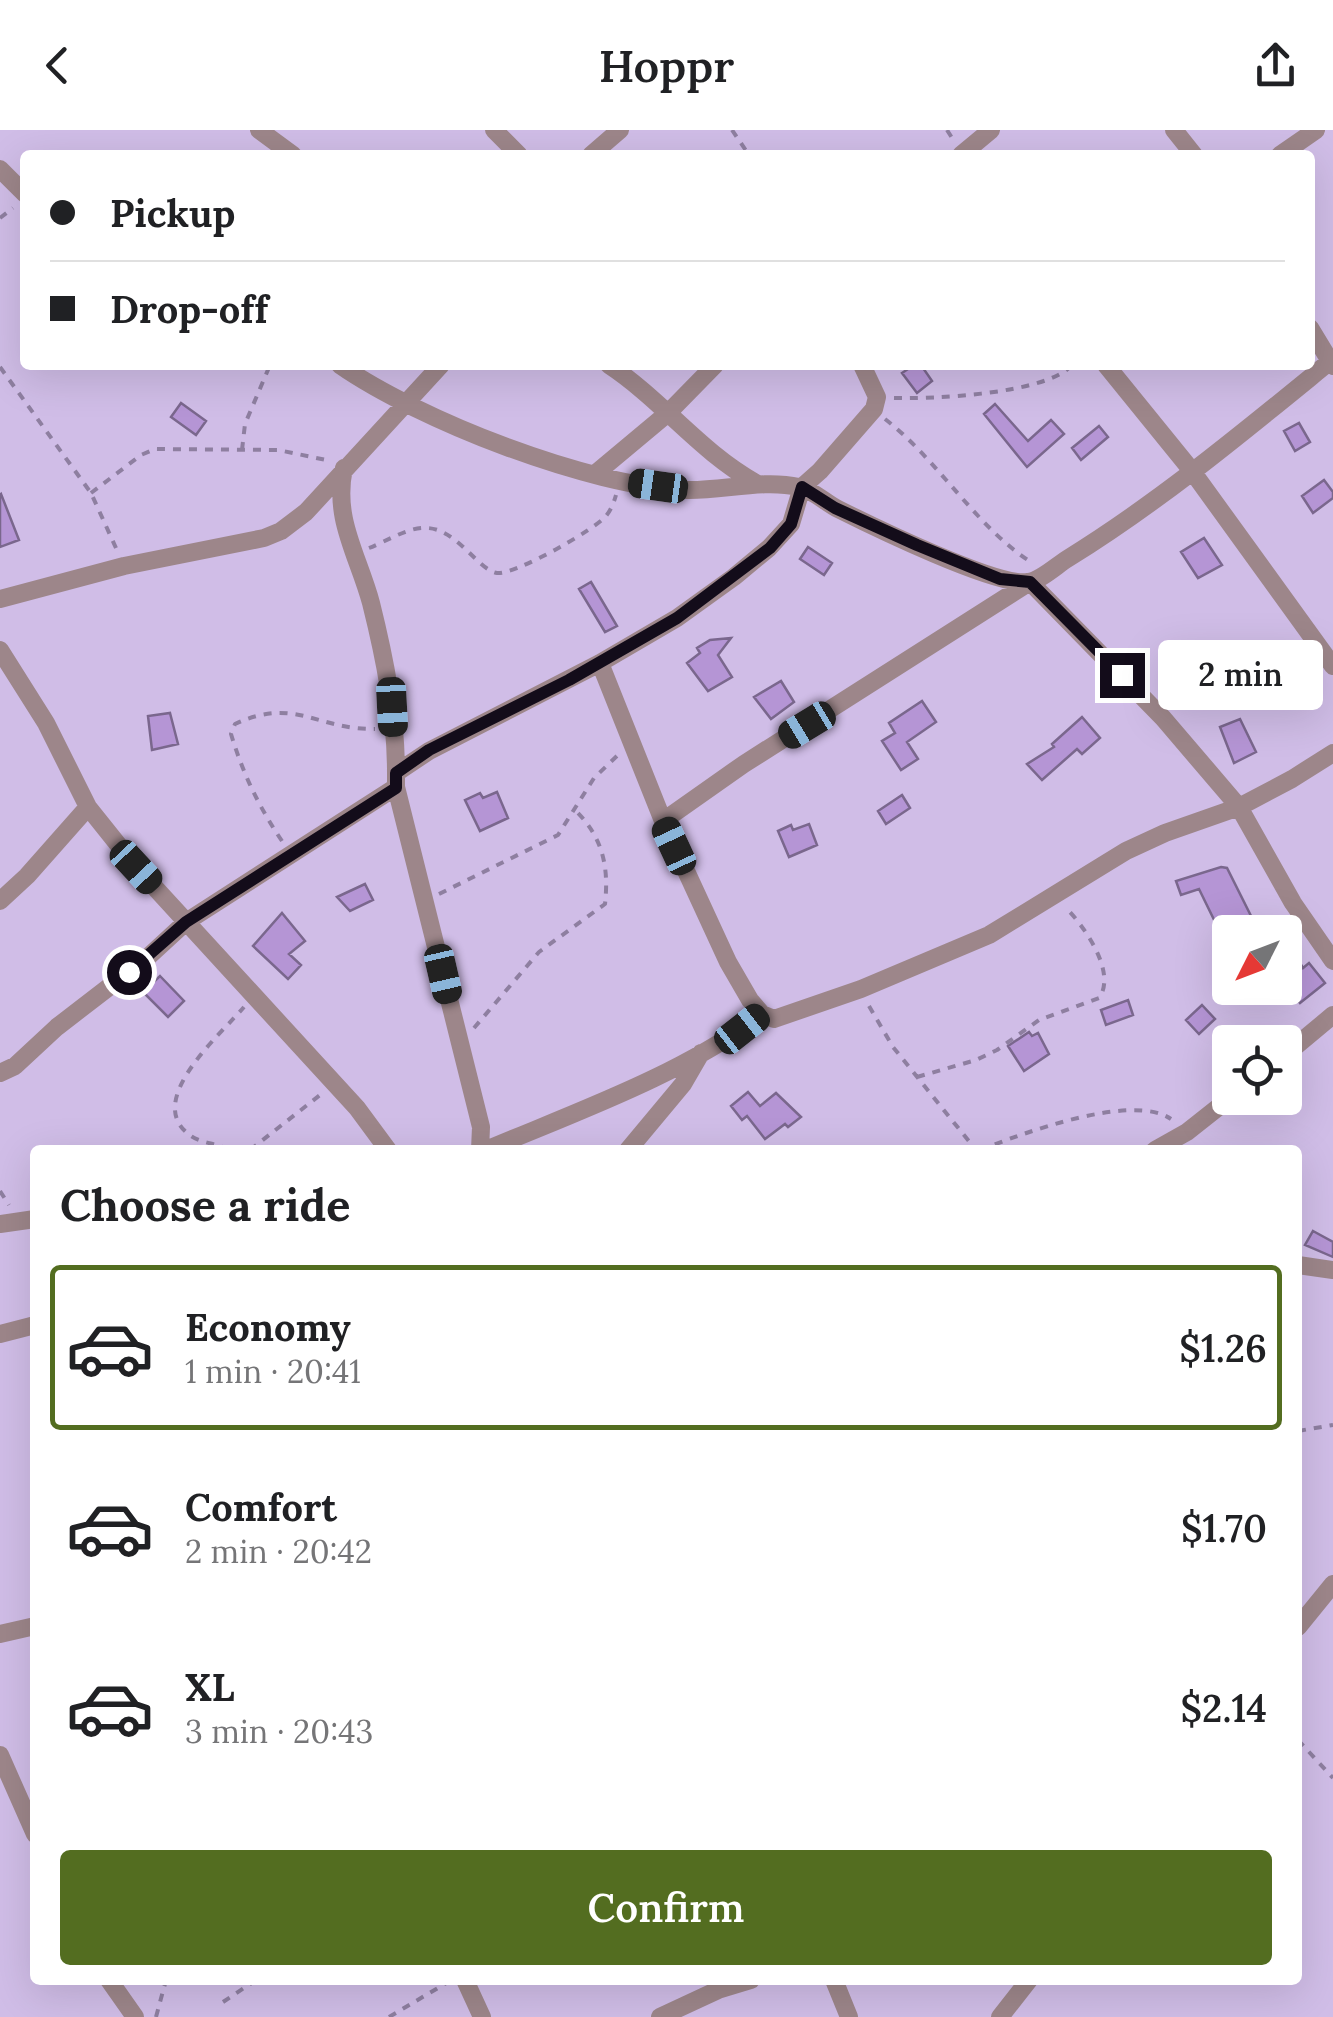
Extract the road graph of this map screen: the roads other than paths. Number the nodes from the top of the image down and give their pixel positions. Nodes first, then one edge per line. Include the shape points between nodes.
1 (260, 130) edge
2 (494, 130) edge
3 (620, 130) edge
4 (992, 130) edge
5 (1174, 130) edge
6 (1316, 130) edge
7 (286, 150) edge
8 (515, 150) edge
9 (598, 150) edge
10 (966, 150) edge
11 (1190, 150) edge
12 (1287, 150) edge
13 (0, 169) edge
14 (20, 189) edge
15 (1315, 336) edge
16 (1332, 362) edge
17 (348, 370) edge
18 (436, 370) edge
19 (616, 370) edge
20 (710, 370) edge
21 (864, 370) edge
22 (1110, 370) edge
23 (406, 402) junction
24 (668, 413) junction
25 (344, 467) junction
26 (1192, 471) junction
27 (594, 474) junction
28 (758, 484) junction
29 (802, 487) junction
30 (1030, 582) junction
31 (0, 600) edge
32 (0, 650) edge
33 (600, 663) junction
34 (1333, 666) edge
35 (1333, 753) edge
36 (396, 780) junction
37 (1239, 807) junction
38 (88, 808) junction
39 (662, 821) junction
40 (0, 901) edge
41 (186, 922) junction
42 (1333, 960) edge
43 (762, 1014) junction
44 (1333, 1015) edge
45 (1302, 1041) edge
46 (701, 1052) junction
47 (0, 1073) edge
48 (1212, 1112) edge
49 (384, 1145) edge
50 (482, 1145) edge
51 (496, 1145) edge
52 (632, 1145) edge
53 (1164, 1145) edge
54 (30, 1219) edge
55 (0, 1224) edge
56 (1302, 1266) edge
57 (1333, 1270) edge
58 (30, 1326) edge
59 (0, 1334) edge
60 (1333, 1585) edge
61 (1302, 1599) edge
62 (1302, 1622) edge
63 (30, 1627) edge
64 (0, 1634) edge
65 (0, 1755) edge
66 (30, 1823) edge
67 (112, 1985) edge
68 (468, 1985) edge
69 (734, 1985) edge
70 (836, 1985) edge
71 (1026, 1985) edge
72 (134, 2017) edge
73 (482, 2017) edge
74 (660, 2017) edge
75 (849, 2017) edge
76 (1000, 2017) edge

1 - 7 street
2 - 8 street
3 - 9 street
4 - 10 street
5 - 11 street
6 - 12 street
13 - 14 street
15 - 16 street
16 - 26 street
17 - 23 street
18 - 23 street
19 - 24 street
20 - 24 street
21 - 29 street via 875,403
22 - 26 street
23 - 25 street
23 - 27 street via 499,443
24 - 27 street
24 - 28 street via 710,454
25 - 31 street via 306,512 264,538
25 - 36 street via 339,504 390,685
26 - 30 street
26 - 34 street
27 - 28 street via 687,490
28 - 29 street
29 - 30 street via 917,545 1000,579
29 - 33 street via 791,524 770,548 677,618
30 - 37 street
30 - 39 street
32 - 38 street
33 - 36 street via 429,750
33 - 39 street
35 - 37 street
36 - 41 street
36 - 50 street
37 - 42 street
37 - 43 street via 1126,851 990,934 861,989 774,1019
38 - 40 street
38 - 41 street
39 - 43 street via 728,962
41 - 47 street
41 - 49 street
43 - 46 street
44 - 45 street
46 - 51 street via 566,1119
46 - 52 street
48 - 53 street
54 - 55 street
56 - 57 street
58 - 59 street
60 - 61 street
60 - 62 street
63 - 64 street
65 - 66 street
67 - 72 street
68 - 73 street
69 - 74 street
70 - 75 street
71 - 76 street

